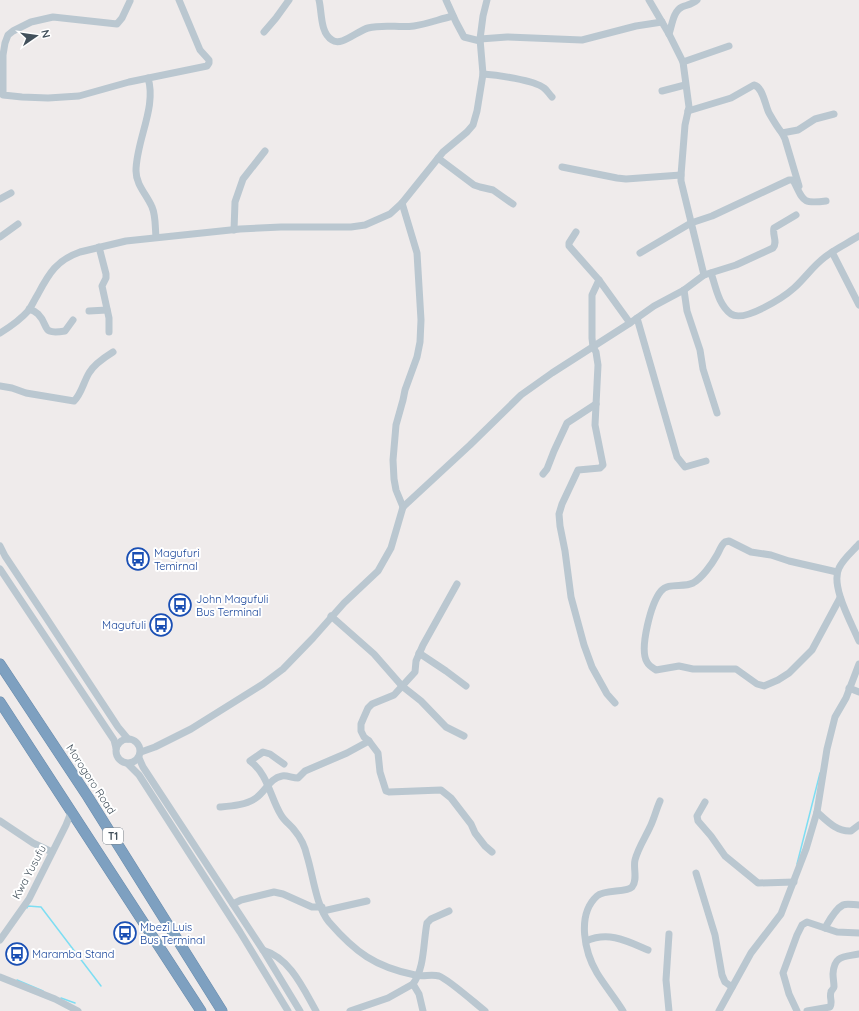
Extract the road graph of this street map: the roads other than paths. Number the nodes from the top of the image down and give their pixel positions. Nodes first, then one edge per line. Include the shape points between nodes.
1 (178, 0) edge
2 (289, 0) edge
3 (320, 0) edge
4 (446, 0) edge
5 (487, 0) edge
6 (649, 0) edge
7 (697, 0) edge
8 (130, 1) edge
9 (453, 16) junction
10 (662, 22) junction
11 (264, 32) dead end
12 (669, 34) junction
13 (480, 40) junction
14 (729, 46) dead end
15 (2, 54) edge
16 (683, 62) junction
17 (483, 74) junction
18 (148, 78) junction
19 (686, 85) junction
20 (662, 91) dead end
21 (552, 98) dead end
22 (688, 111) junction
23 (834, 114) dead end
24 (782, 133) junction
25 (265, 151) dead end
26 (438, 158) junction
27 (562, 167) dead end
28 (680, 175) junction
29 (11, 193) dead end
30 (803, 198) junction
31 (0, 199) edge
32 (826, 201) dead end
33 (402, 203) junction
34 (513, 204) dead end
35 (796, 215) dead end
36 (691, 223) junction
37 (18, 224) dead end
38 (234, 230) junction
39 (576, 232) dead end
40 (859, 236) edge
41 (0, 237) edge
42 (156, 238) junction
43 (99, 247) junction
44 (832, 252) junction
45 (640, 253) dead end
46 (707, 274) junction
47 (599, 280) junction
48 (684, 290) junction
49 (859, 305) edge
50 (29, 309) junction
51 (107, 310) junction
52 (88, 311) dead end
53 (637, 318) junction
54 (73, 320) dead end
55 (630, 323) junction
56 (109, 332) dead end
57 (0, 333) edge
58 (593, 347) junction
59 (113, 352) dead end
60 (0, 386) edge
61 (596, 404) junction
62 (717, 413) dead end
63 (706, 461) dead end
64 (543, 474) dead end
65 (403, 507) junction
66 (859, 544) edge
67 (0, 546) edge
68 (0, 569) edge
69 (837, 572) junction
70 (457, 584) dead end
71 (840, 598) junction
72 (331, 616) junction
73 (859, 641) edge
74 (419, 653) junction
75 (0, 664) edge
76 (859, 664) edge
77 (402, 686) junction
78 (466, 686) dead end
79 (849, 688) junction
80 (859, 692) edge
81 (0, 702) edge
82 (615, 702) dead end
83 (464, 736) dead end
84 (128, 739) junction
85 (369, 741) junction
86 (116, 748) junction
87 (140, 755) junction
88 (128, 764) junction
89 (284, 764) dead end
90 (268, 785) junction
91 (660, 801) dead end
92 (705, 802) dead end
93 (220, 807) dead end
94 (70, 810) junction
95 (817, 812) junction
96 (0, 821) edge
97 (859, 825) edge
98 (52, 852) junction
99 (492, 852) dead end
100 (696, 873) dead end
101 (794, 882) junction
102 (367, 901) dead end
103 (233, 904) junction
104 (859, 905) edge
105 (322, 909) junction
106 (449, 911) dead end
107 (825, 928) junction
108 (859, 933) edge
109 (669, 934) dead end
110 (0, 940) edge
111 (586, 941) junction
112 (263, 950) junction
113 (648, 950) dead end
114 (859, 954) edge
115 (418, 976) junction
116 (1, 978) edge
117 (413, 984) junction
118 (732, 987) junction
119 (78, 1011) edge
120 (201, 1011) edge
121 (222, 1011) edge
122 (288, 1011) edge
123 (300, 1011) edge
124 (316, 1011) edge
125 (350, 1011) edge
126 (423, 1011) edge
127 (485, 1011) edge
128 (623, 1011) edge
129 (669, 1011) edge
130 (719, 1011) edge
131 (797, 1011) edge
132 (807, 1011) edge

1 - 18 street via 200,50 209,63 199,68
2 - 11 street
3 - 9 street via 324,27 329,38 335,42 343,42 368,28 414,26
4 - 9 street
5 - 13 street
6 - 10 street
7 - 12 street via 677,11
8 - 15 street via 117,24 57,17 31,22 8,35
9 - 13 street via 464,37
10 - 12 street
10 - 13 street via 582,40 507,37
12 - 16 street
13 - 17 street
14 - 16 street
15 - 18 street via 4,95 48,98 79,96
16 - 19 street
17 - 21 street via 514,78 539,85 545,88
17 - 26 street via 473,125
18 - 42 street via 151,90 149,106 136,171 138,181 153,209
19 - 20 street
19 - 22 street
22 - 24 street via 731,98 756,85
22 - 28 street
23 - 24 street via 815,120 798,130
24 - 30 street
25 - 38 street via 243,179 235,202
26 - 33 street
26 - 34 street via 474,185 493,190
27 - 28 street via 626,179
28 - 36 street
29 - 31 street
30 - 32 street via 809,203
30 - 36 street via 793,181 789,180 712,216
33 - 38 street via 390,214 365,225
33 - 65 street via 417,253 421,320 417,357 404,390 396,425 394,479
35 - 46 street via 774,228 773,248 736,265
36 - 45 street
36 - 46 street
37 - 41 street
38 - 42 street
39 - 47 street via 569,246
40 - 44 street
42 - 43 street
43 - 50 street via 74,254 58,264 50,272
43 - 51 street via 106,274 102,286
44 - 46 street via 812,268 794,289 771,304 741,315 732,315 725,308
44 - 49 street
46 - 48 street
47 - 55 street
47 - 58 street via 592,295
48 - 53 street
48 - 62 street via 687,311
50 - 54 street via 38,314 46,328 53,332 65,331
50 - 57 street
51 - 52 street
51 - 56 street
53 - 55 street
53 - 63 street via 677,457 685,467
55 - 58 street
58 - 61 street via 598,365
58 - 65 street via 521,395
59 - 60 street via 91,369 74,401
61 - 64 street via 567,423
61 - 82 street via 596,429 603,465 600,468 578,470 562,504 559,520 571,597 584,645 599,680
65 - 72 street via 391,548 382,564
66 - 69 street via 839,566
67 - 84 street via 4,556
68 - 86 street via 114,740
69 - 71 street
69 - 71 street via 752,552 729,541 725,542 712,563 696,581 667,587 661,591 648,620 645,659 656,670 679,666 693,669 736,669 757,684 767,685 789,672 812,650
70 - 74 street
71 - 73 street
72 - 77 street via 379,659
72 - 87 street via 283,669 263,684 191,729
74 - 77 street via 415,672
74 - 78 street
75 - 121 highway, Morogoro Road / T1 via 88,797
76 - 79 street
77 - 83 street via 446,727
77 - 85 street via 394,694 366,710 361,731
79 - 80 street
79 - 95 street via 835,717 827,748
81 - 94 highway, T1
84 - 86 street via 122,740
84 - 87 street via 137,743
85 - 90 street via 305,771 298,778 282,776
85 - 99 street via 378,753 380,772 386,790 441,790 451,798 475,833
86 - 88 street via 119,760
87 - 88 street
87 - 103 street via 147,773
88 - 122 street via 152,795
89 - 90 street via 263,752 250,761 259,769
90 - 93 street via 256,798
90 - 105 street via 281,816 304,846
91 - 111 street via 640,844 635,860 633,885 601,894 595,899 587,910 584,927
92 - 101 street via 697,816 698,821 725,856 758,883
94 - 98 street, Kwa Yusufu via 66,825
94 - 120 highway, T1
95 - 97 street via 839,830 851,832
95 - 101 street
96 - 98 street
98 - 110 street, Kwa Yusufu via 29,898
100 - 118 street via 715,935 722,975 725,982
101 - 118 street via 781,914 751,953
102 - 105 street
103 - 105 street via 274,892
103 - 112 street
104 - 107 street via 841,906
105 - 115 street via 342,936 362,954 384,967
106 - 115 street via 427,923
107 - 108 street via 837,932
107 - 131 street via 804,923 787,960 783,973
109 - 129 street via 666,980
111 - 113 street via 597,937 610,937
111 - 128 street via 592,964
112 - 123 street
112 - 124 street via 272,952 284,962
114 - 132 street via 842,957 836,961 830,1007
115 - 117 street
115 - 127 street via 441,976
116 - 119 street
117 - 125 street via 388,998
117 - 126 street via 419,994
118 - 130 street

